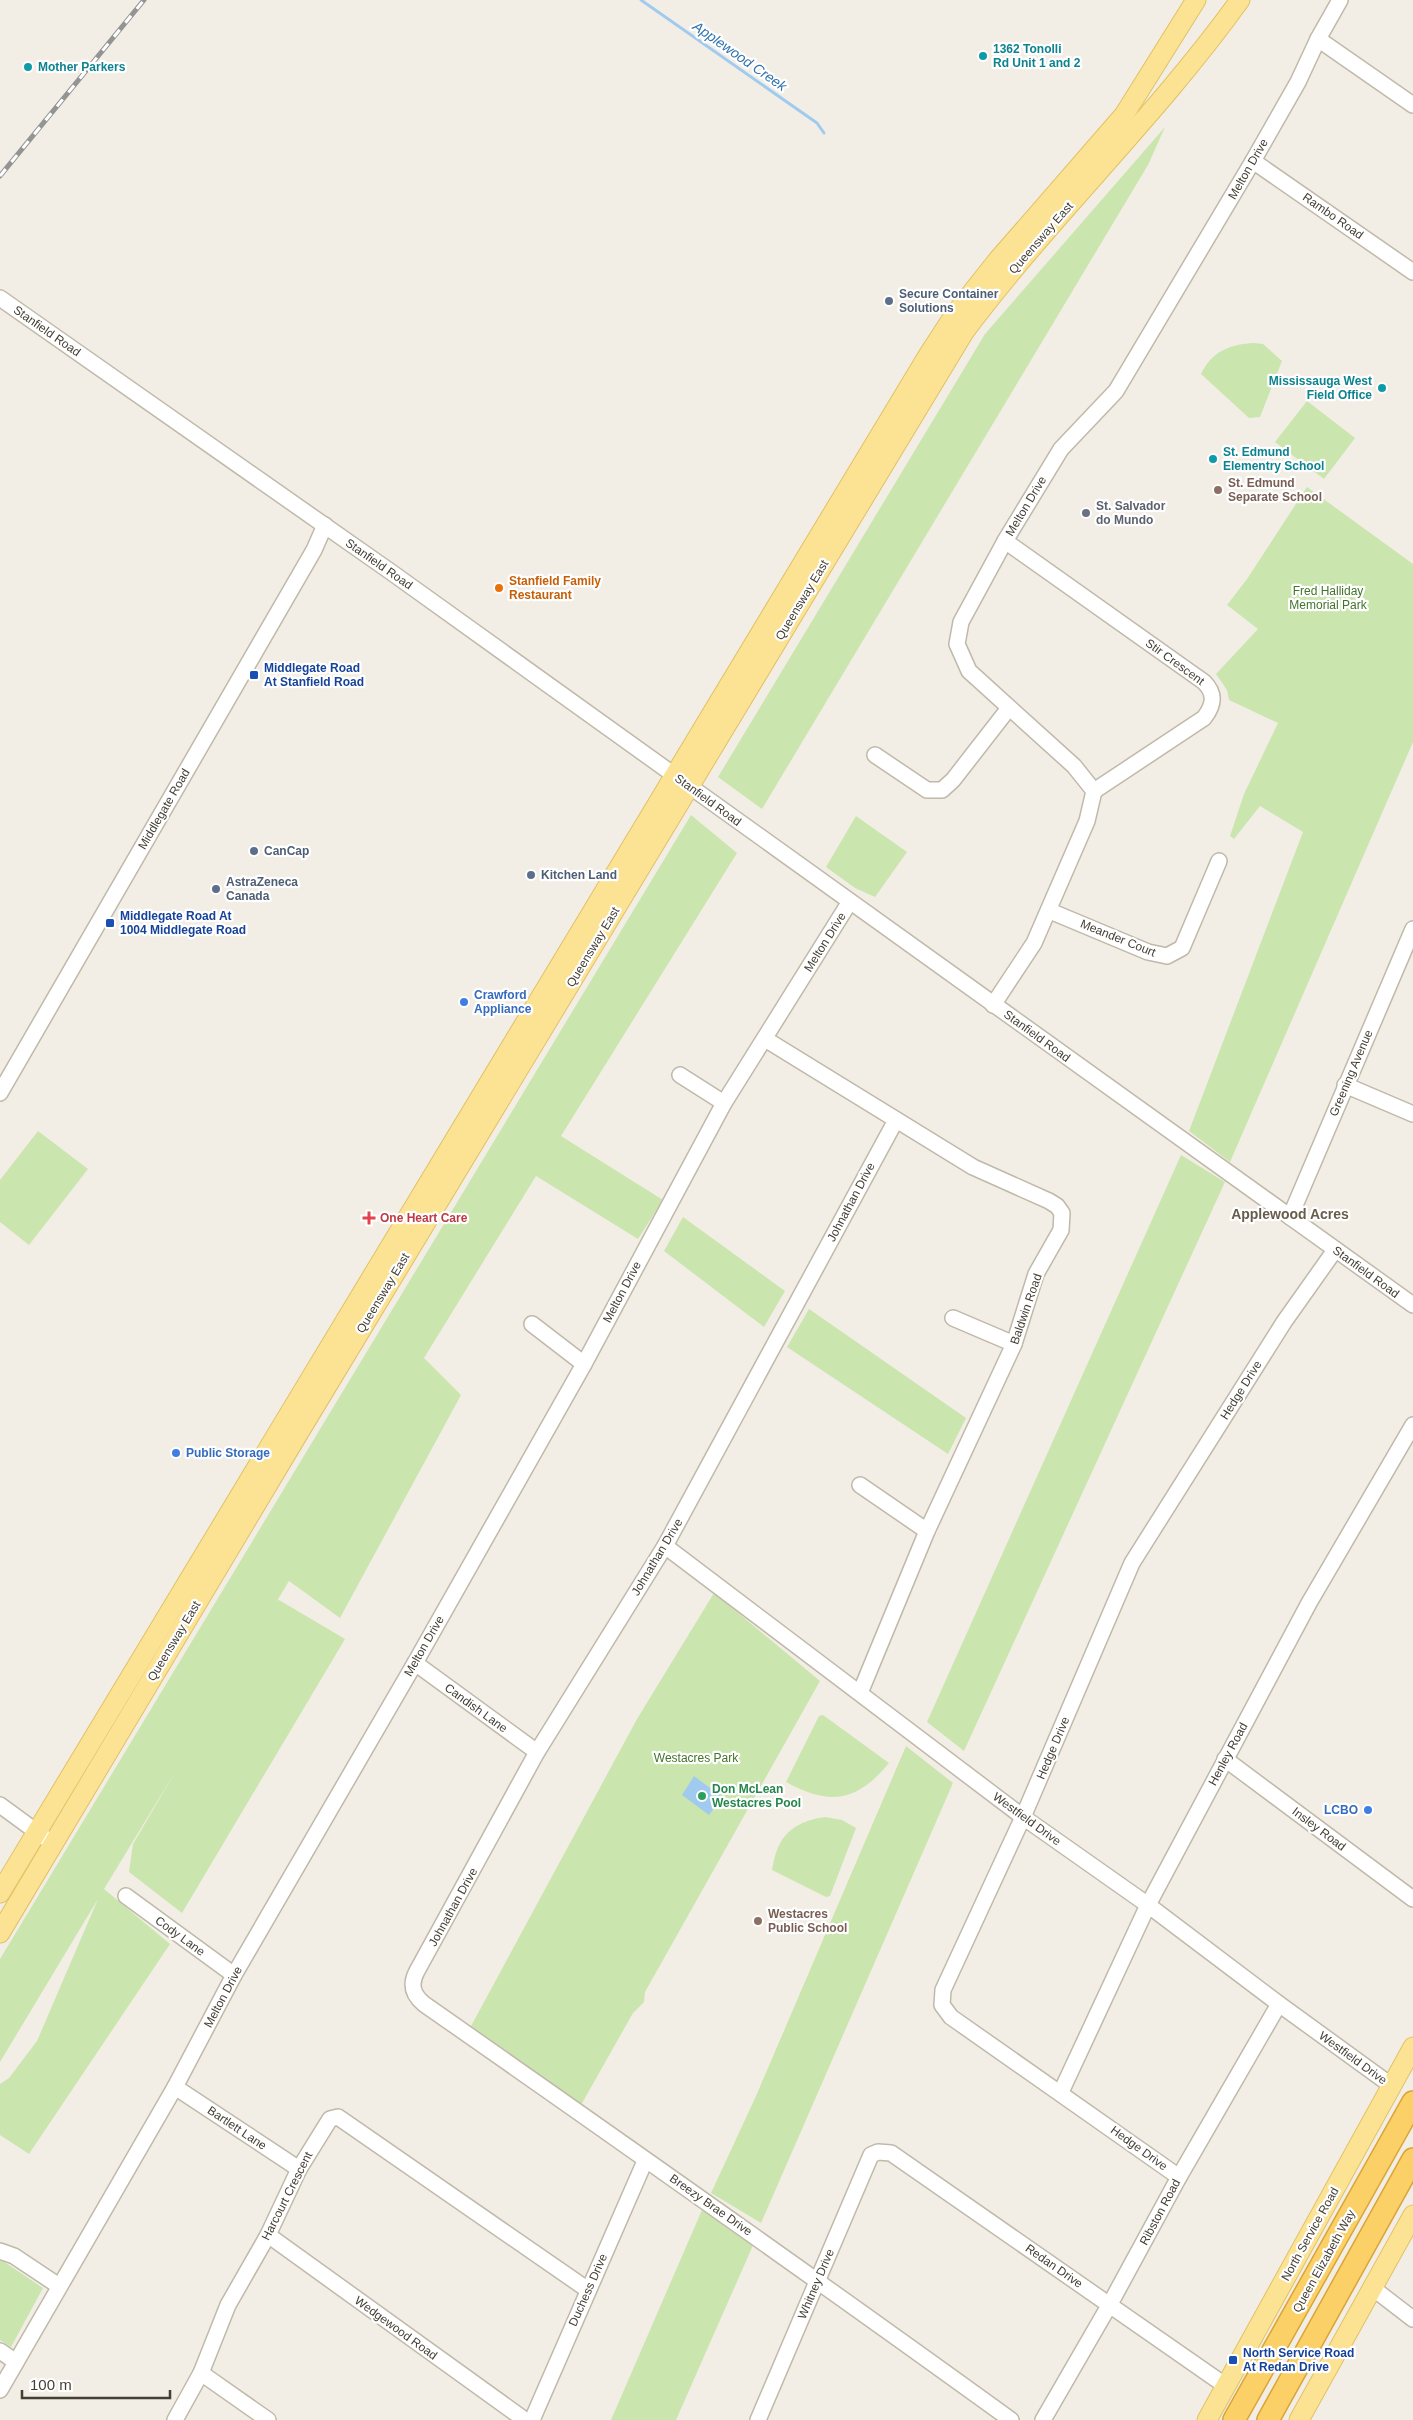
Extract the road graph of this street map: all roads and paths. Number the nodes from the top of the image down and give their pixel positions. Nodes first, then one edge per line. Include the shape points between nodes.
1 (1240, 0) edge
2 (1340, 0) edge
3 (1194, 3) edge
4 (1219, 28) junction
5 (1318, 39) junction
6 (1413, 105) edge
7 (1253, 161) junction
8 (1413, 272) edge
9 (0, 298) edge
10 (325, 525) junction
11 (1005, 541) junction
12 (1009, 708) junction
13 (875, 755) dead end
14 (683, 781) junction
15 (1094, 791) junction
16 (1219, 861) dead end
17 (850, 902) junction
18 (1050, 910) junction
19 (1413, 929) edge
20 (993, 1005) junction
21 (765, 1039) junction
22 (680, 1075) dead end
23 (1346, 1085) junction
24 (0, 1093) edge
25 (724, 1103) junction
26 (1413, 1114) edge
27 (896, 1120) junction
28 (1290, 1217) junction
29 (1335, 1250) junction
30 (1413, 1306) edge
31 (953, 1318) dead end
32 (532, 1324) dead end
33 (1014, 1344) junction
34 (584, 1364) junction
35 (1413, 1425) edge
36 (860, 1485) dead end
37 (927, 1531) junction
38 (665, 1546) junction
39 (415, 1663) junction
40 (860, 1693) junction
41 (537, 1752) junction
42 (1225, 1759) junction
43 (0, 1805) edge
44 (1023, 1817) junction
45 (36, 1832) junction
46 (53, 1844) junction
47 (0, 1892) edge
48 (126, 1896) dead end
49 (1413, 1899) edge
50 (1148, 1905) junction
51 (0, 1933) edge
52 (234, 1975) junction
53 (413, 1989) joint
54 (1279, 2004) junction
55 (1413, 2047) edge
56 (1392, 2086) junction
57 (175, 2087) junction
58 (1061, 2092) junction
59 (1413, 2102) edge
60 (878, 2152) joint
61 (1413, 2159) edge
62 (645, 2161) junction
63 (299, 2169) junction
64 (1178, 2177) junction
65 (1413, 2215) edge
66 (268, 2235) junction
67 (0, 2251) edge
68 (817, 2280) junction
69 (59, 2286) junction
70 (1374, 2289) junction
71 (588, 2290) junction
72 (1110, 2304) junction
73 (1413, 2319) edge
74 (0, 2352) edge
75 (16, 2362) junction
76 (202, 2373) junction
77 (1226, 2386) junction
78 (0, 2390) edge
79 (175, 2420) edge
80 (268, 2420) edge
81 (525, 2420) edge
82 (532, 2420) edge
83 (758, 2420) edge
84 (1011, 2420) edge
85 (1043, 2420) edge
86 (1207, 2420) edge
87 (1234, 2420) edge
88 (1268, 2420) edge
89 (1299, 2420) edge

1 - 4 main road, Queensway East
2 - 5 street, Melton Drive
3 - 4 main road via 1188,21 1194,34 1203,36
3 - 14 main road, Queensway East via 1124,115 997,260 955,314 914,378
4 - 14 main road, Queensway East via 1164,97 1007,276 964,332
5 - 6 street
5 - 7 street, Melton Drive via 1298,82
7 - 8 street, Rambo Road
7 - 11 street, Melton Drive via 1116,391 1061,449
9 - 10 street, Stanfield Road
10 - 14 street, Stanfield Road
10 - 24 street, Middlegate Road via 310,558
11 - 12 street, Melton Drive via 961,622 957,644 969,671
11 - 15 street, Stir Crescent via 1204,682 1212,694 1212,705 1204,718
12 - 13 street via 954,780 942,790 927,790
12 - 15 street, Melton Drive via 1074,766
14 - 17 street, Stanfield Road
14 - 45 main road, Queensway East
14 - 46 main road, Queensway East
15 - 18 street via 1087,821
16 - 18 street, Meander Court via 1182,948 1167,956 1148,952
17 - 20 street, Stanfield Road
17 - 21 street, Melton Drive
18 - 20 street via 1034,943
19 - 23 street, Greening Avenue
20 - 28 street, Stanfield Road
21 - 25 street, Melton Drive
21 - 27 street, Baldwin Road
22 - 25 street
23 - 26 street
23 - 28 street, Greening Avenue
25 - 34 street, Melton Drive
27 - 33 street, Baldwin Road via 973,1167 1057,1206 1062,1213 1061,1230 1036,1274
27 - 38 street, Johnathan Drive
28 - 29 street, Stanfield Road
29 - 30 street, Stanfield Road
29 - 44 street, Hedge Drive via 1284,1322 1132,1563
31 - 33 street
32 - 34 street
33 - 37 street, Baldwin Road
34 - 39 street, Melton Drive
35 - 42 street, Henley Road via 1309,1603
36 - 37 street
37 - 40 street, Baldwin Road
38 - 40 street, Westfield Drive
38 - 41 street, Johnathan Drive
39 - 41 street, Candish Lane
39 - 52 street, Melton Drive
40 - 44 street, Westfield Drive
41 - 53 street, Johnathan Drive via 417,1971
42 - 49 street, Insley Road
42 - 50 street, Henley Road
43 - 45 street
44 - 50 street, Westfield Drive
44 - 58 street, Hedge Drive via 943,1990 942,2005 951,2017
45 - 46 street
45 - 47 main road, Queensway East
46 - 51 main road, Queensway East
48 - 52 street, Cody Lane
50 - 54 street, Westfield Drive
50 - 58 street, Henley Road
52 - 57 street, Melton Drive
53 - 62 street, Breezy Brae Drive via 424,2004
54 - 56 street, Westfield Drive
54 - 64 street, Ribston Road
55 - 56 main road, North Service Road
56 - 77 main road, North Service Road
57 - 63 street, Bartlett Lane
57 - 69 street, Melton Drive
58 - 64 street, Hedge Drive
59 - 87 highway, Queen Elizabeth Way
60 - 68 street, Whitney Drive via 871,2155
60 - 72 street, Redan Drive via 891,2153
61 - 88 highway
62 - 68 street, Breezy Brae Drive
62 - 71 street, Duchess Drive
63 - 66 street, Harcourt Crescent
63 - 71 street, Harcourt Crescent via 330,2119 338,2118
64 - 72 street, Ribston Road
65 - 70 main road
66 - 76 street, Harcourt Crescent via 228,2305
66 - 81 street, Wedgewood Road
67 - 69 street via 14,2256
68 - 83 street, Whitney Drive
68 - 84 street, Breezy Brae Drive
69 - 75 street, Melton Drive
70 - 73 street
70 - 89 main road
71 - 82 street, Duchess Drive
72 - 77 street, Redan Drive
72 - 85 street, Ribston Road
74 - 75 street
75 - 78 street, Melton Drive
76 - 79 street, Harcourt Crescent
76 - 80 street
77 - 86 main road, North Service Road

